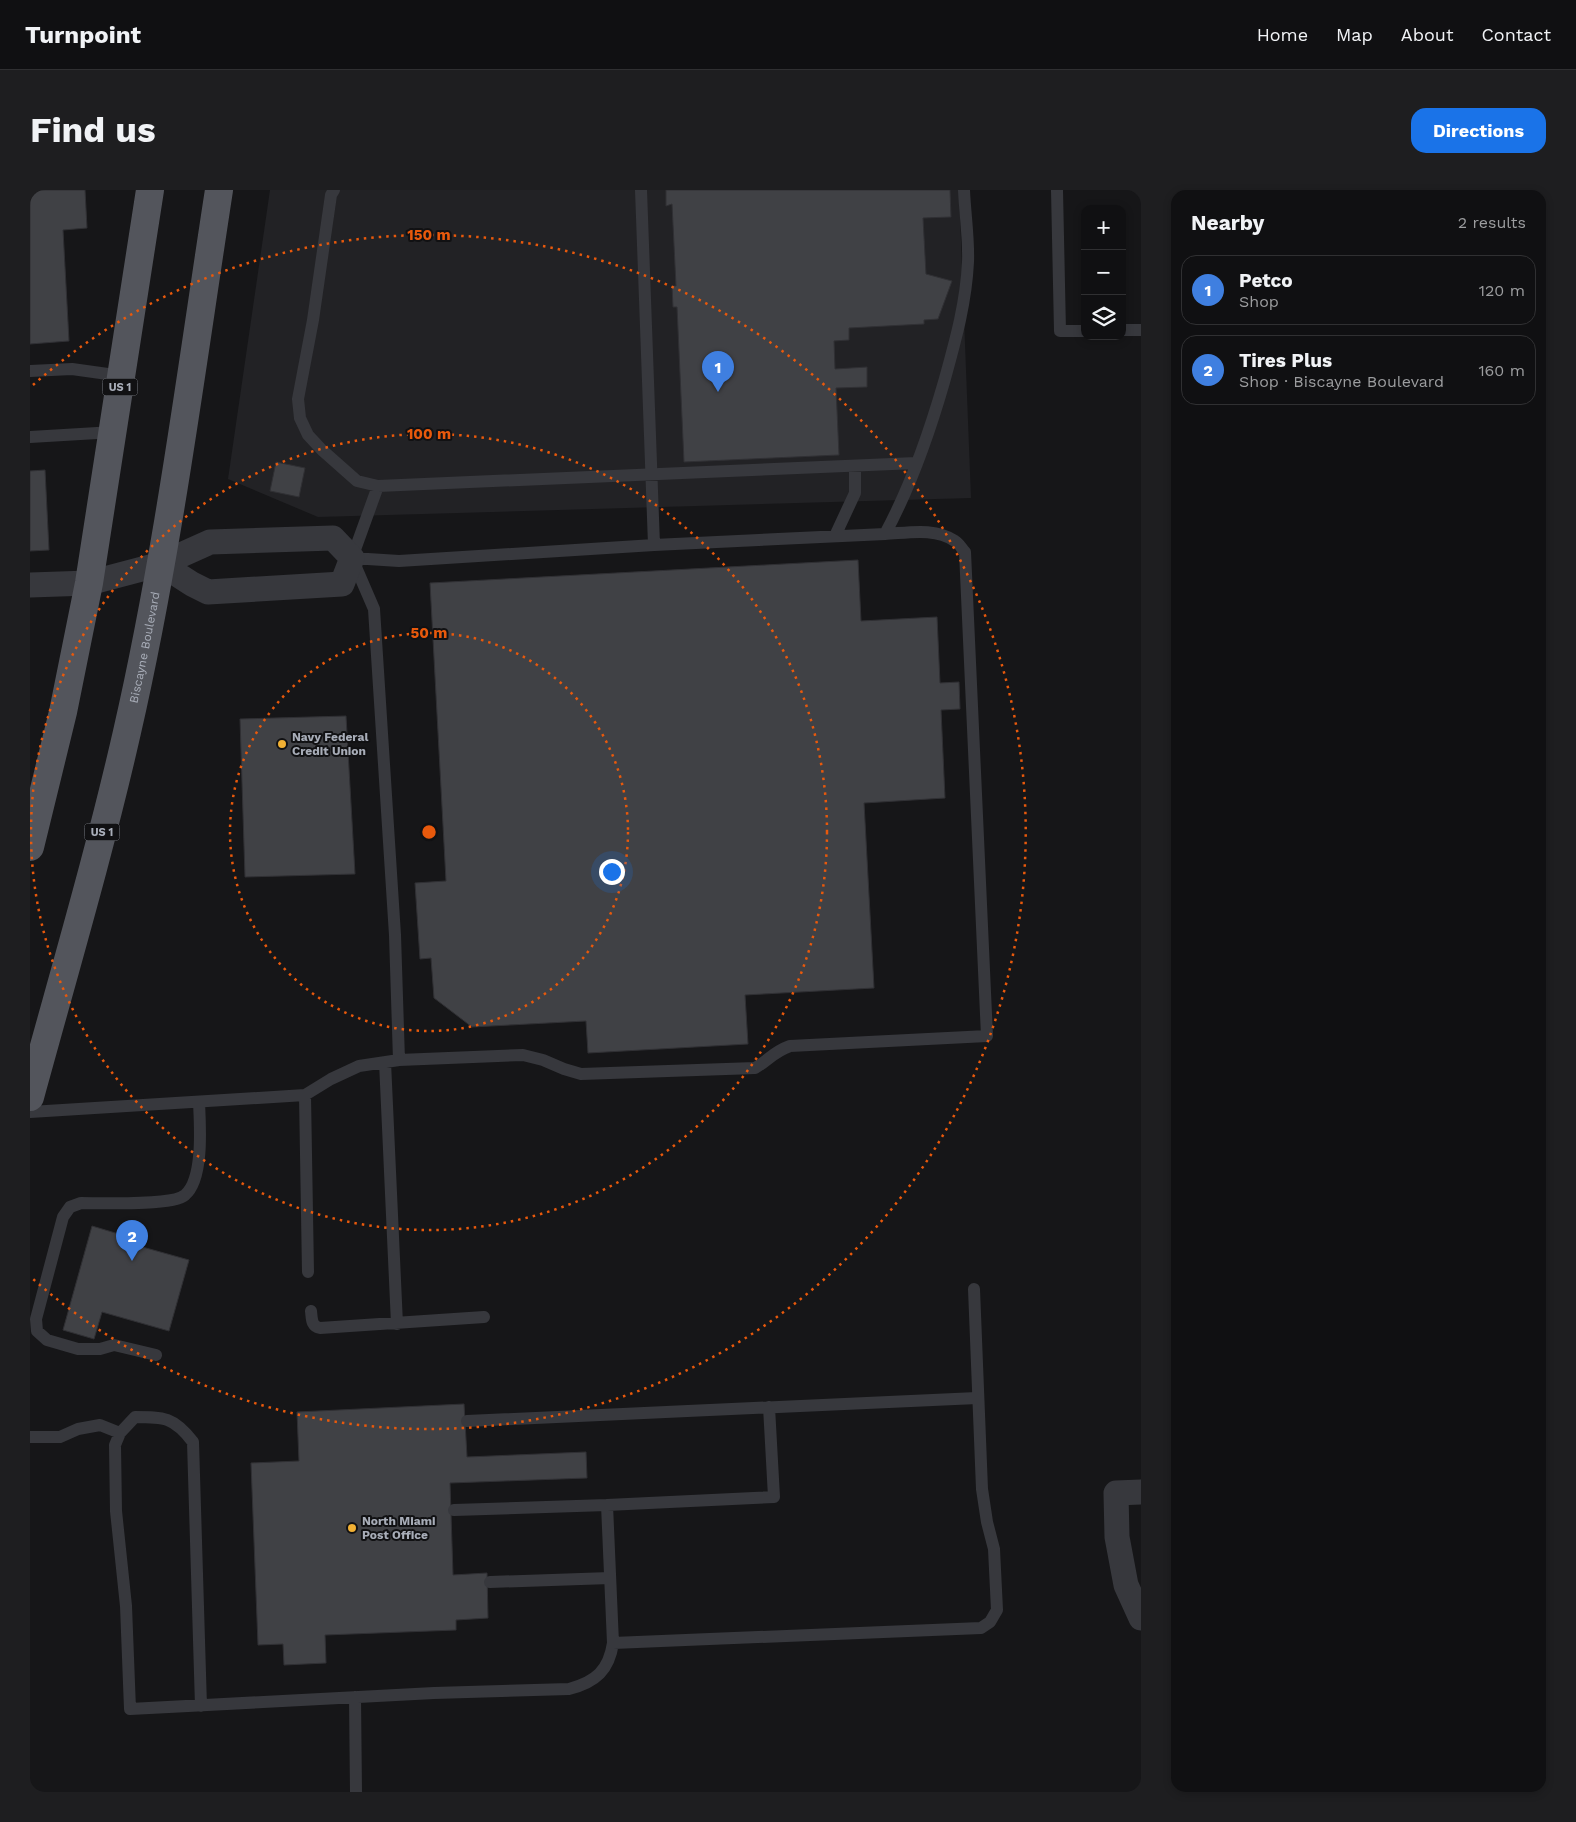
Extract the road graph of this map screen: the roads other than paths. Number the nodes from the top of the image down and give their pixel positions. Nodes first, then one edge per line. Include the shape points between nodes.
1 (150, 190) edge
2 (208, 190) edge
3 (219, 190) edge
4 (334, 190) edge
5 (642, 190) edge
6 (964, 190) edge
7 (1057, 190) edge
8 (212, 236) junction
9 (1126, 330) edge
10 (1141, 330) edge
11 (1081, 331) edge
12 (30, 371) edge
13 (122, 376) junction
14 (114, 432) junction
15 (30, 437) edge
16 (916, 463) junction
17 (855, 466) junction
18 (651, 474) junction
19 (378, 486) junction
20 (885, 534) junction
21 (835, 536) junction
22 (654, 545) junction
23 (352, 558) junction
24 (162, 564) junction
25 (88, 583) junction
26 (30, 585) edge
27 (35, 809) edge
28 (30, 847) edge
29 (399, 1060) junction
30 (386, 1062) junction
31 (305, 1095) junction
32 (30, 1097) edge
33 (199, 1102) junction
34 (30, 1112) edge
35 (308, 1272) dead end
36 (974, 1290) dead end
37 (311, 1311) dead end
38 (484, 1317) dead end
39 (397, 1324) junction
40 (156, 1355) dead end
41 (978, 1398) junction
42 (769, 1407) junction
43 (467, 1421) dead end
44 (120, 1433) junction
45 (30, 1437) edge
46 (1141, 1492) edge
47 (607, 1504) junction
48 (454, 1510) dead end
49 (610, 1578) junction
50 (490, 1582) dead end
51 (1141, 1618) edge
52 (613, 1642) junction
53 (355, 1697) junction
54 (200, 1706) junction
55 (356, 1792) edge

1 - 13 main road, US 1
2 - 8 main road
3 - 8 main road, Biscayne Boulevard / US 1
4 - 19 lane via 298,400 300,418 308,435 344,470 357,481
5 - 18 lane
6 - 16 lane via 968,260 960,327 934,418
7 - 11 lane via 1060,331
8 - 24 main road, Biscayne Boulevard / US 1
9 - 10 lane
12 - 13 lane via 72,369
13 - 14 main road, US 1
14 - 15 lane
14 - 25 main road, US 1
16 - 17 lane
16 - 20 lane via 902,502
17 - 18 lane
17 - 21 lane via 856,492
18 - 19 lane
18 - 22 lane
19 - 23 lane
20 - 21 lane
20 - 29 lane via 928,532 943,535 956,541 965,552 987,1036 790,1046 776,1051 755,1068 651,1073 581,1074 523,1055
21 - 22 lane
22 - 23 lane via 399,561
23 - 24 street via 333,538 210,542
23 - 24 street via 342,584 208,592
23 - 29 lane via 374,609 397,971
24 - 25 street
24 - 32 main road, Biscayne Boulevard / US 1 via 127,732
25 - 26 street
25 - 27 main road, US 1 via 63,712
27 - 28 main road, US 1
29 - 30 lane
30 - 31 lane via 359,1066
30 - 39 lane
31 - 33 lane
31 - 35 lane
33 - 34 lane
33 - 40 lane via 199,1158 194,1181 185,1196 168,1201 81,1203 70,1208 63,1217 36,1318 37,1331 47,1340 78,1348 114,1345
36 - 41 lane
37 - 39 lane via 312,1324 320,1328
38 - 39 lane
41 - 42 lane
41 - 52 lane via 982,1489 994,1549 997,1610 986,1625 981,1628
42 - 43 lane
42 - 47 lane via 774,1498
44 - 45 lane via 100,1425 60,1437
44 - 54 lane via 115,1445 116,1511 126,1606 130,1709
44 - 54 lane via 135,1417 160,1417 184,1430 192,1442
46 - 51 street via 1116,1493 1117,1537 1126,1585
47 - 48 lane
47 - 49 lane
49 - 50 lane
49 - 52 lane
52 - 53 lane via 606,1664 597,1676 585,1685 569,1689
53 - 54 lane
53 - 55 lane

